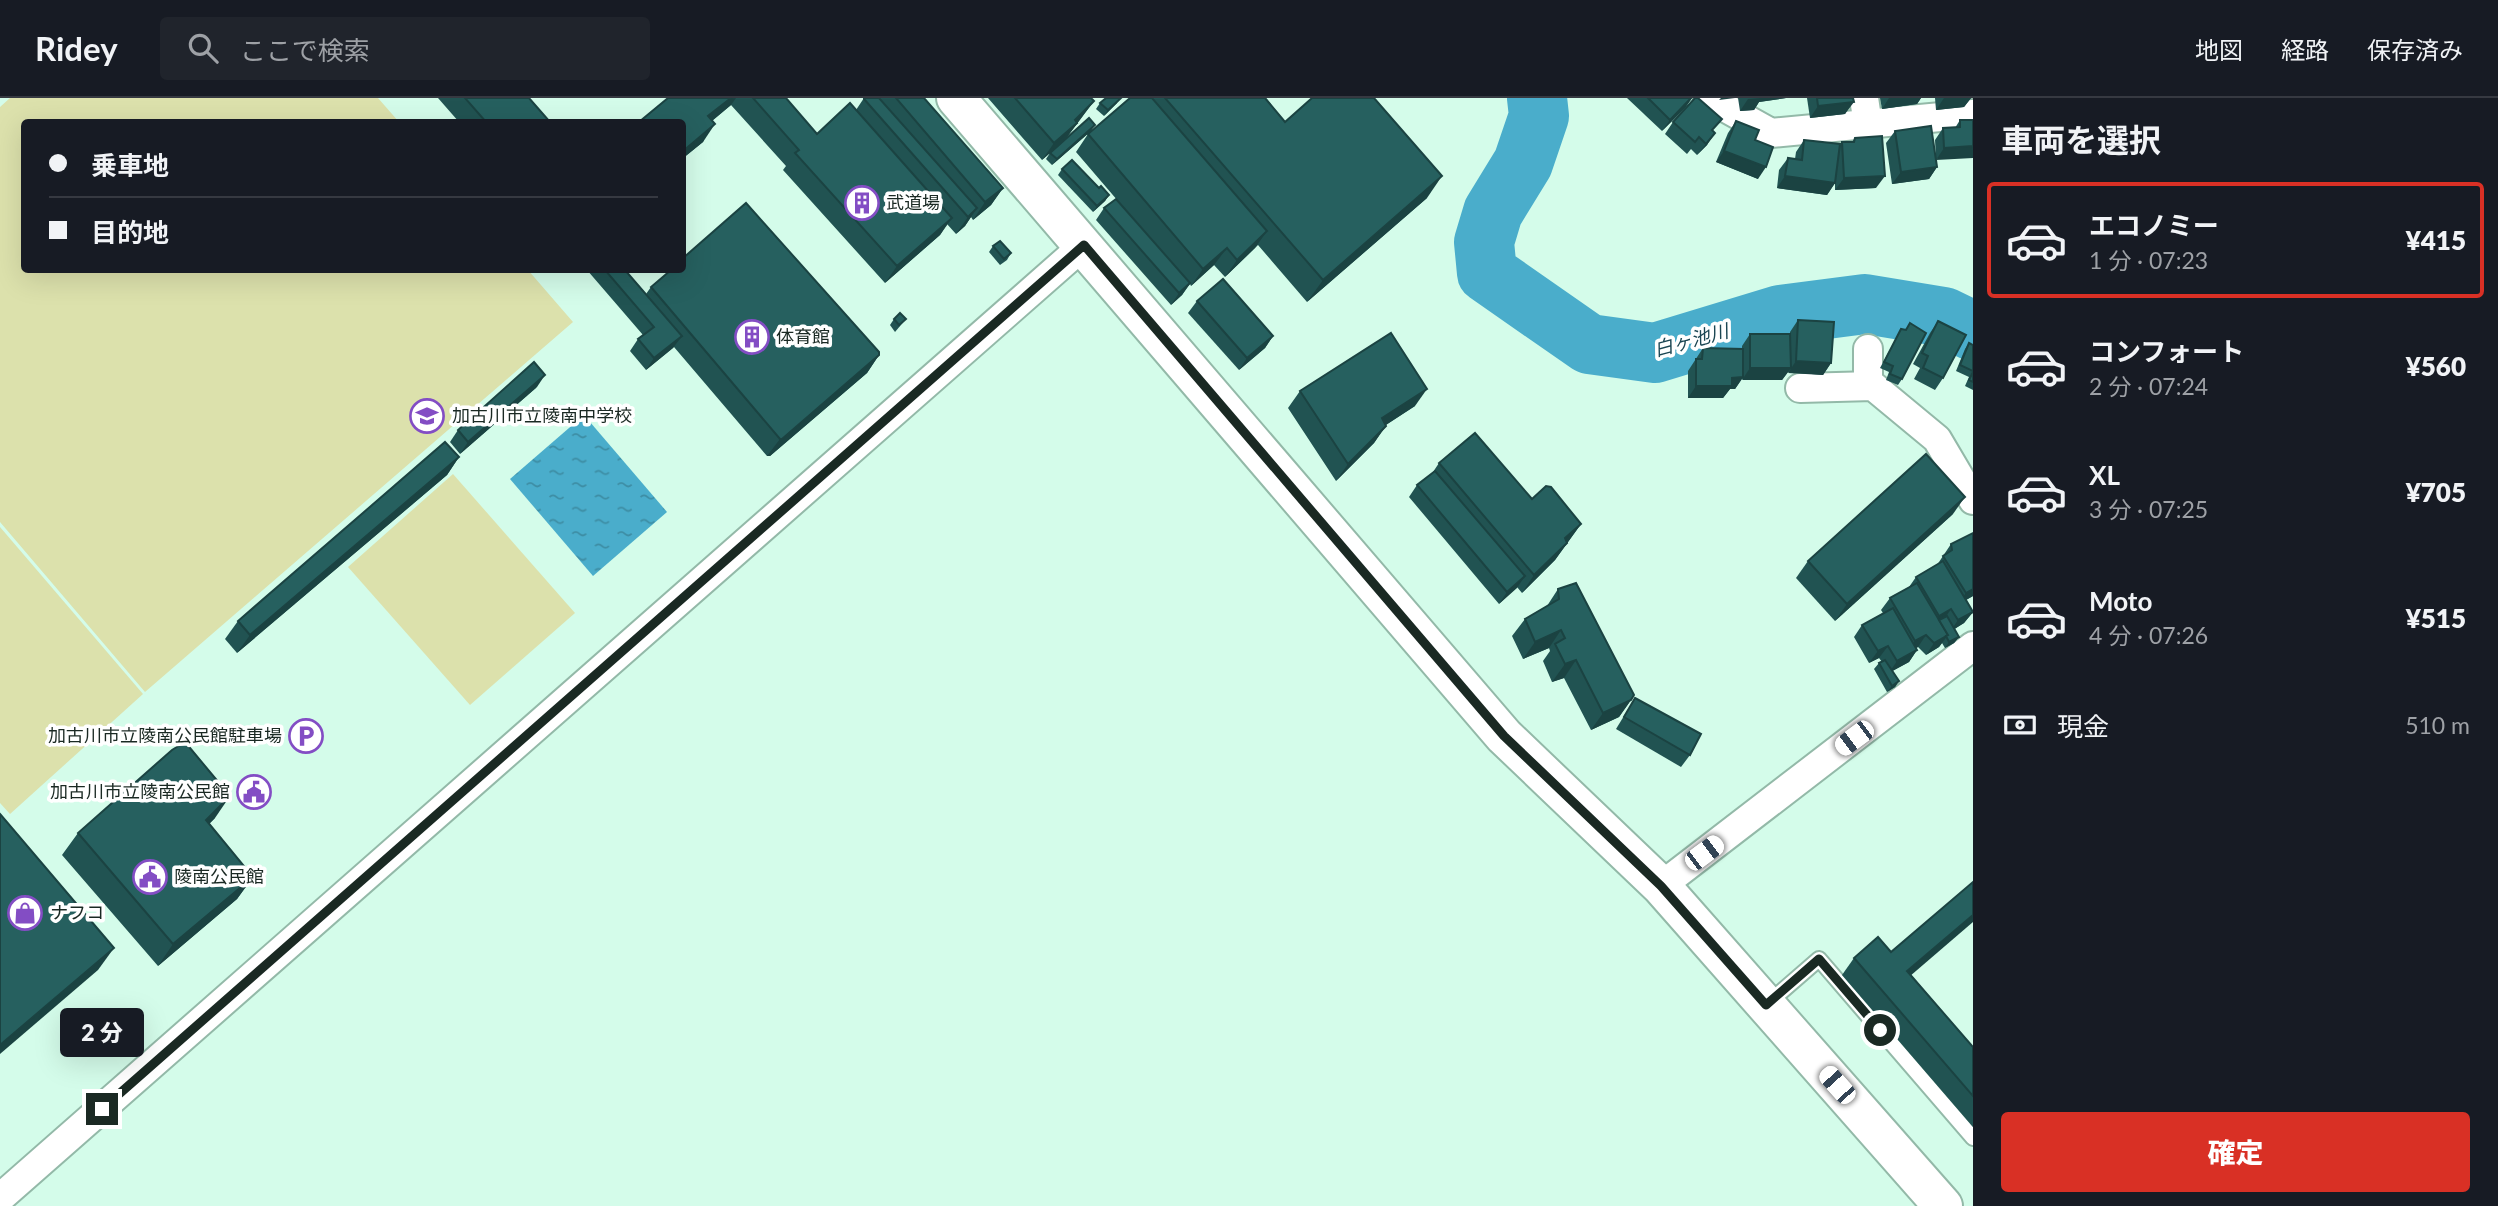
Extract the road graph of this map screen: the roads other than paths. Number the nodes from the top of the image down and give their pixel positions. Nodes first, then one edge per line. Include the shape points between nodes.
1 (956, 98) edge
2 (1708, 98) edge
3 (1866, 111) edge
4 (1973, 114) edge
5 (1084, 245) junction
6 (1868, 349) dead end
7 (1868, 386) junction
8 (1800, 388) dead end
9 (1968, 481) edge
10 (1973, 646) edge
11 (1661, 886) junction
12 (1766, 1005) junction
13 (1973, 1138) edge
14 (0, 1198) edge
15 (1943, 1206) edge

1 - 5 street
2 - 3 street via 1771,132
3 - 4 street
5 - 11 street via 1504,736
5 - 14 street
6 - 7 street
7 - 8 street
7 - 9 street via 1937,439
10 - 11 street
11 - 12 street
12 - 13 lane via 1819,959
12 - 15 street

